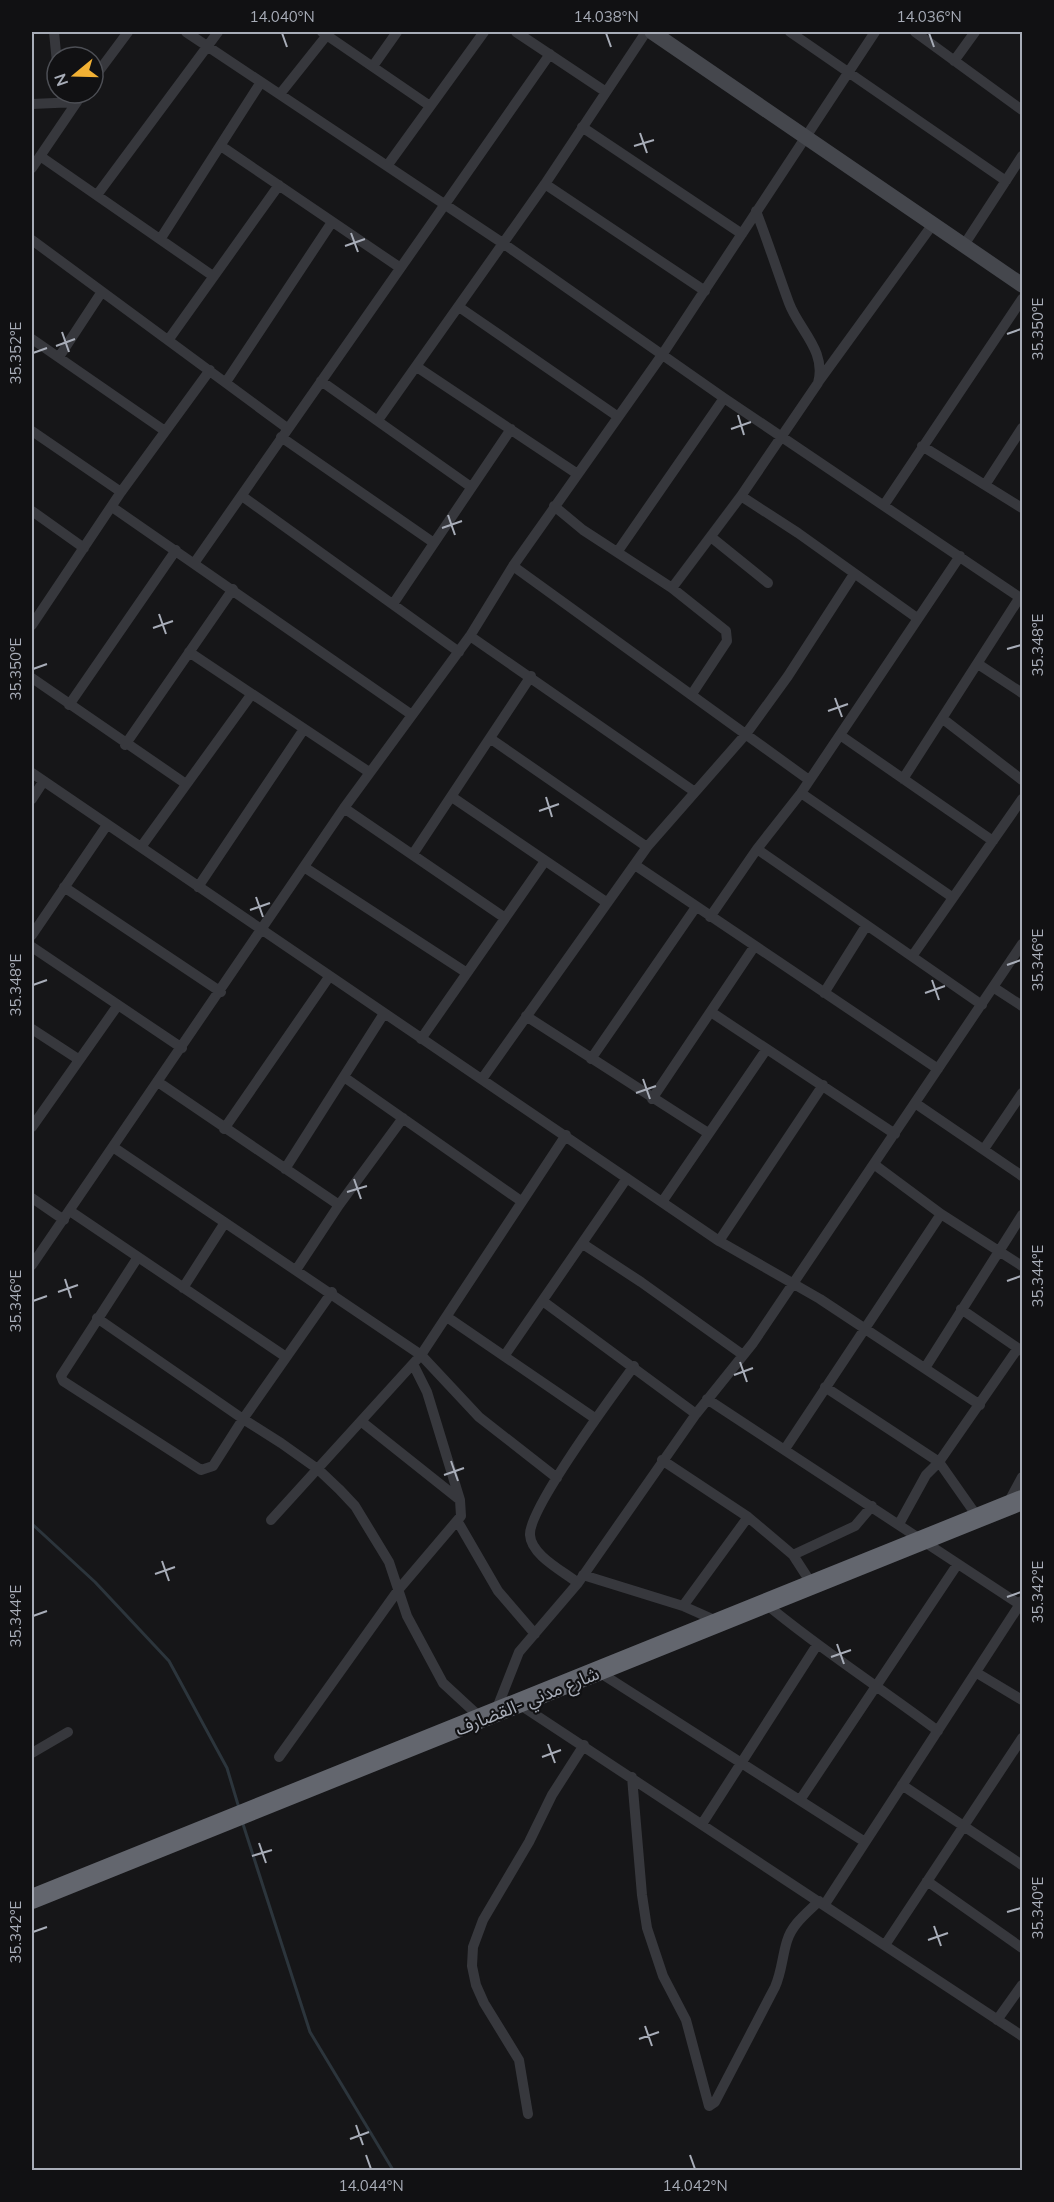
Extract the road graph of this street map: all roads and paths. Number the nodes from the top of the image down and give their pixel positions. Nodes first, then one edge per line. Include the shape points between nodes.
1 (128, 32) edge
2 (186, 32) edge
3 (218, 32) edge
4 (397, 32) edge
5 (484, 32) edge
6 (516, 32) edge
7 (646, 32) edge
8 (652, 32) edge
9 (790, 32) edge
10 (875, 32) edge
11 (915, 32) edge
12 (975, 32) edge
13 (325, 33) edge
14 (207, 46) junction
15 (550, 54) junction
16 (954, 61) junction
17 (105, 63) edge
18 (373, 66) junction
19 (848, 72) junction
20 (261, 82) junction
21 (606, 92) junction
22 (280, 94) junction
23 (75, 105) edge
24 (430, 106) junction
25 (1023, 110) edge
26 (582, 128) junction
27 (804, 136) junction
28 (221, 146) junction
29 (40, 156) junction
30 (1023, 156) edge
31 (387, 166) junction
32 (32, 168) edge
33 (1006, 181) junction
34 (545, 184) junction
35 (279, 185) junction
36 (97, 195) junction
37 (445, 205) junction
38 (756, 212) junction
39 (332, 222) junction
40 (933, 224) junction
41 (742, 234) junction
42 (161, 238) junction
43 (32, 240) edge
44 (504, 244) junction
45 (964, 245) junction
46 (399, 267) junction
47 (213, 276) junction
48 (1023, 285) edge
49 (705, 291) junction
50 (101, 293) junction
51 (1023, 299) edge
52 (459, 307) junction
53 (32, 339) edge
54 (169, 339) junction
55 (662, 355) junction
56 (59, 357) junction
57 (417, 367) junction
58 (210, 370) junction
59 (321, 381) junction
60 (226, 382) junction
61 (818, 383) junction
62 (724, 398) junction
63 (617, 416) junction
64 (378, 420) junction
65 (287, 428) junction
66 (1023, 428) edge
67 (511, 429) junction
68 (32, 431) edge
69 (165, 431) junction
70 (281, 437) junction
71 (782, 437) junction
72 (922, 446) junction
73 (576, 473) junction
74 (985, 485) junction
75 (471, 487) junction
76 (121, 492) junction
77 (242, 496) junction
78 (741, 496) junction
79 (884, 504) junction
80 (554, 506) junction
81 (112, 507) junction
82 (1023, 508) edge
83 (32, 511) edge
84 (711, 537) junction
85 (434, 543) junction
86 (84, 548) junction
87 (176, 550) junction
88 (618, 551) junction
89 (960, 556) junction
90 (195, 562) junction
91 (513, 566) junction
92 (854, 574) junction
93 (768, 583) dead end
94 (672, 588) junction
95 (233, 589) junction
96 (1021, 598) edge
97 (393, 604) junction
98 (917, 618) junction
99 (32, 625) edge
100 (470, 636) junction
101 (189, 652) junction
102 (459, 652) junction
103 (978, 664) junction
104 (531, 676) junction
105 (32, 678) edge
106 (1023, 693) edge
107 (692, 694) junction
108 (251, 695) junction
109 (69, 705) junction
110 (412, 714) junction
111 (943, 719) junction
112 (304, 729) junction
113 (746, 734) junction
114 (840, 735) junction
115 (491, 739) junction
116 (125, 745) junction
117 (369, 772) junction
118 (32, 773) edge
119 (903, 779) junction
120 (809, 780) junction
121 (1023, 780) edge
122 (44, 782) junction
123 (186, 784) junction
124 (695, 792) junction
125 (801, 793) junction
126 (452, 797) junction
127 (32, 799) edge
128 (1023, 799) edge
129 (344, 808) junction
130 (108, 825) junction
131 (993, 841) junction
132 (141, 847) junction
133 (646, 847) junction
134 (757, 849) junction
135 (413, 854) junction
136 (545, 861) junction
137 (634, 865) junction
138 (304, 867) junction
139 (64, 887) junction
140 (198, 887) junction
141 (952, 897) junction
142 (606, 902) junction
143 (696, 907) junction
144 (710, 917) junction
145 (506, 918) junction
146 (866, 926) junction
147 (262, 931) junction
148 (32, 935) edge
149 (1023, 944) edge
150 (32, 947) edge
151 (754, 947) junction
152 (913, 956) junction
153 (467, 974) junction
154 (329, 977) junction
155 (993, 987) junction
156 (221, 992) junction
157 (824, 993) junction
158 (118, 1005) junction
159 (982, 1005) junction
160 (1023, 1006) edge
161 (711, 1012) junction
162 (383, 1015) junction
163 (526, 1016) junction
164 (32, 1029) edge
165 (421, 1039) junction
166 (182, 1048) junction
167 (766, 1050) junction
168 (78, 1059) junction
169 (591, 1059) junction
170 (938, 1069) junction
171 (344, 1077) junction
172 (482, 1079) junction
173 (158, 1082) junction
174 (823, 1085) junction
175 (1023, 1093) edge
176 (652, 1099) junction
177 (915, 1103) junction
178 (35, 1115) edge
179 (403, 1119) junction
180 (32, 1128) edge
181 (224, 1129) junction
182 (708, 1133) junction
183 (895, 1134) junction
184 (566, 1135) junction
185 (113, 1147) junction
186 (984, 1149) junction
187 (875, 1165) junction
188 (285, 1169) junction
189 (1023, 1176) edge
190 (627, 1178) junction
191 (32, 1198) edge
192 (521, 1201) junction
193 (662, 1202) junction
194 (339, 1205) junction
195 (941, 1214) junction
196 (67, 1215) junction
197 (1023, 1215) edge
198 (224, 1224) junction
199 (719, 1241) junction
200 (583, 1244) junction
201 (999, 1250) junction
202 (138, 1257) junction
203 (32, 1265) edge
204 (1023, 1266) edge
205 (296, 1270) junction
206 (792, 1282) junction
207 (183, 1288) junction
208 (332, 1292) junction
209 (544, 1302) junction
210 (962, 1309) junction
211 (447, 1317) junction
212 (97, 1318) junction
213 (864, 1329) junction
214 (1020, 1350) edge
215 (421, 1355) junction
216 (505, 1355) junction
217 (743, 1355) junction
218 (286, 1357) junction
219 (413, 1364) junction
220 (634, 1366) junction
221 (925, 1368) junction
222 (825, 1387) junction
223 (707, 1399) junction
224 (980, 1405) junction
225 (696, 1414) junction
226 (243, 1419) junction
227 (596, 1419) junction
228 (362, 1422) junction
229 (785, 1449) junction
230 (662, 1460) junction
231 (939, 1462) junction
232 (319, 1470) junction
233 (1023, 1477) edge
234 (557, 1478) junction
235 (460, 1500) junction
236 (1015, 1503) edge
237 (872, 1506) junction
238 (748, 1518) junction
239 (979, 1519) junction
240 (271, 1520) dead end
241 (458, 1522) junction
242 (899, 1524) junction
243 (920, 1542) junction
244 (792, 1555) junction
245 (957, 1564) junction
246 (580, 1579) junction
247 (813, 1586) junction
248 (399, 1589) junction
249 (766, 1604) junction
250 (1022, 1604) edge
251 (683, 1606) junction
252 (719, 1622) junction
253 (535, 1634) junction
254 (817, 1645) junction
255 (599, 1672) junction
256 (977, 1673) junction
257 (878, 1685) junction
258 (1023, 1700) edge
259 (519, 1704) junction
260 (489, 1717) junction
261 (938, 1731) junction
262 (68, 1732) dead end
263 (1023, 1738) edge
264 (584, 1744) junction
265 (32, 1753) edge
266 (279, 1757) dead end
267 (741, 1762) junction
268 (632, 1777) junction
269 (903, 1785) junction
270 (800, 1800) junction
271 (702, 1824) junction
272 (964, 1825) junction
273 (865, 1842) junction
274 (1023, 1865) edge
275 (927, 1881) junction
276 (32, 1899) edge
277 (822, 1903) junction
278 (885, 1945) junction
279 (1023, 1948) edge
280 (1023, 1985) edge
281 (997, 2020) junction
282 (1023, 2036) edge
283 (528, 2114) dead end

1 - 17 street
2 - 14 street
3 - 14 street
4 - 18 street
5 - 24 street
6 - 15 street
7 - 21 street
8 - 27 street
9 - 19 street
10 - 19 street
11 - 16 street
12 - 16 street
13 - 18 street
13 - 22 street
14 - 20 street
14 - 36 street
15 - 21 street
15 - 37 street
16 - 25 street
18 - 24 street
19 - 27 street
19 - 33 street
20 - 22 street
20 - 28 street
21 - 26 street
22 - 31 street
23 - 29 street
24 - 31 street
26 - 34 street
26 - 41 street
27 - 38 street
27 - 40 street
28 - 35 street
28 - 42 street
29 - 32 street
29 - 36 street
30 - 33 street
31 - 37 street
33 - 45 street
34 - 44 street
34 - 49 street
35 - 39 street
35 - 47 street
36 - 42 street
37 - 44 street
37 - 46 street
38 - 41 street
38 - 61 street via 790,305 810,336 820,376
39 - 46 street
39 - 60 street
40 - 45 street
40 - 61 street
41 - 49 street
42 - 47 street
43 - 50 street
44 - 52 street
44 - 55 street
45 - 48 street
46 - 59 street
47 - 54 street
49 - 55 street
50 - 54 street
50 - 56 street
51 - 72 street
52 - 57 street
52 - 63 street
53 - 56 street
54 - 58 street
55 - 62 street
55 - 63 street
56 - 69 street
57 - 64 street
57 - 67 street
58 - 60 street
58 - 69 street
59 - 64 street
59 - 65 street
60 - 65 street
61 - 71 street
62 - 71 street
62 - 88 street
63 - 73 street
64 - 75 street
65 - 70 street
66 - 74 street
67 - 73 street
67 - 75 street
68 - 76 street
69 - 76 street
70 - 77 street
70 - 85 street
71 - 78 street
71 - 79 street
72 - 74 street
72 - 79 street
73 - 80 street
74 - 82 street
75 - 85 street
76 - 81 street
77 - 90 street
77 - 97 street
78 - 84 street
78 - 92 street
79 - 89 street
80 - 88 street
80 - 91 street
81 - 86 street
81 - 87 street
83 - 86 street
84 - 93 street
84 - 94 street
85 - 97 street
86 - 99 street
87 - 90 street
87 - 109 street
88 - 94 street
89 - 96 street
89 - 98 street
90 - 95 street
91 - 100 street
91 - 107 street
92 - 98 street
92 - 113 street
94 - 107 street via 729,636
95 - 101 street
95 - 110 street
96 - 103 street
97 - 102 street
98 - 114 street
100 - 102 street
100 - 104 street
101 - 108 street
101 - 116 street
102 - 110 street
103 - 106 street
103 - 111 street
104 - 115 street
104 - 124 street
105 - 109 street
107 - 113 street
108 - 112 street
108 - 123 street
109 - 116 street
110 - 117 street
111 - 119 street
111 - 121 street
112 - 117 street
112 - 140 street
113 - 120 street
113 - 124 street
114 - 119 street
114 - 120 street
115 - 126 street
115 - 133 street
116 - 123 street
117 - 129 street
118 - 122 street
119 - 131 street
120 - 125 street
122 - 127 street
122 - 130 street
123 - 132 street
124 - 133 street
125 - 134 street
125 - 141 street
126 - 135 street
126 - 136 street
128 - 131 street
129 - 135 street
129 - 138 street
130 - 132 street
130 - 139 street
131 - 141 street
132 - 140 street
133 - 137 street
134 - 144 street
134 - 146 street
135 - 145 street
136 - 142 street
136 - 145 street
137 - 142 street
137 - 143 street
138 - 147 street
138 - 153 street
139 - 148 street
139 - 156 street
140 - 147 street
141 - 152 street
142 - 163 street
143 - 144 street
143 - 169 street
144 - 151 street
145 - 153 street
146 - 152 street
146 - 157 street
147 - 154 street
147 - 156 street
149 - 155 street
150 - 158 street
151 - 157 street
151 - 161 street
152 - 159 street
153 - 165 street
154 - 162 street
154 - 181 street
155 - 159 street
155 - 160 street
156 - 166 street
157 - 170 street
158 - 166 street
158 - 168 street
159 - 170 street
161 - 167 street
161 - 176 street
162 - 165 street
162 - 171 street
163 - 169 street
163 - 172 street
164 - 168 street
165 - 172 street
166 - 173 street
167 - 174 street
167 - 182 street
168 - 178 street
169 - 176 street
170 - 177 street
171 - 179 street
171 - 188 street
172 - 184 street
173 - 181 street
173 - 185 street
174 - 183 street
174 - 199 street
175 - 186 street
176 - 182 street
177 - 183 street
177 - 186 street
178 - 180 street
179 - 192 street
179 - 194 street
181 - 188 street
182 - 193 street
183 - 187 street
184 - 190 street
184 - 192 street
185 - 196 street
185 - 198 street
186 - 189 street
187 - 195 street
187 - 206 street
188 - 194 street
190 - 193 street
190 - 200 street
191 - 196 street
192 - 211 street
193 - 199 street
194 - 205 street
195 - 201 street
195 - 213 street
196 - 202 street
196 - 203 street
197 - 201 street
198 - 205 street
198 - 207 street
199 - 206 street
200 - 209 street
200 - 217 street
201 - 204 street
201 - 210 street
202 - 207 street
202 - 212 street
205 - 208 street
206 - 213 street
206 - 217 street
207 - 218 street
208 - 215 street
208 - 218 street
209 - 216 street
209 - 220 street
210 - 214 street
210 - 221 street
211 - 215 street
211 - 216 street
212 - 226 street
212 - 226 street via 62,1370 63,1380 201,1470 213,1466
213 - 221 street
213 - 222 street
214 - 224 street
215 - 219 street
215 - 234 street via 479,1417
216 - 227 street
217 - 223 street
218 - 226 street
219 - 228 street
219 - 235 street via 427,1392
220 - 225 street
220 - 227 street
221 - 224 street
222 - 229 street
222 - 231 street
223 - 225 street
223 - 229 street
224 - 231 street
225 - 230 street
226 - 232 street
227 - 234 street
228 - 232 street
228 - 235 street
229 - 237 street
230 - 238 street
230 - 246 street
231 - 239 street
231 - 242 street via 926,1475
232 - 240 street
232 - 248 street via 355,1506 389,1562
233 - 236 street
234 - 246 street via 530,1534 541,1554
235 - 241 street
236 - 239 highway, شارع مدني -القضارف
237 - 242 street
237 - 244 street via 855,1526
238 - 244 street
238 - 251 street
239 - 243 highway, شارع مدني -القضارف
241 - 248 street
241 - 253 street via 498,1591
242 - 243 street
243 - 245 street
243 - 247 highway, شارع مدني -القضارف
244 - 247 street
245 - 250 street
245 - 257 street
246 - 251 street
246 - 253 street
247 - 249 highway, شارع مدني -القضارف
248 - 260 street via 411,1626 443,1683
248 - 266 street
249 - 252 highway, شارع مدني -القضارف
249 - 254 street
250 - 256 street
251 - 252 street
252 - 255 highway, شارع مدني -القضارف
253 - 260 street via 519,1652
254 - 257 street
254 - 267 street
255 - 259 highway, شارع مدني -القضارف
255 - 267 street
256 - 258 street
256 - 261 street
257 - 261 street
257 - 270 street
259 - 260 highway, شارع مدني -القضارف
259 - 264 street
260 - 276 highway, شارع مدني -القضارف
261 - 269 street
262 - 265 street
263 - 272 street
264 - 268 street
264 - 283 street via 483,1920 473,1947 476,1985 519,2060
267 - 270 street
267 - 271 street
268 - 271 street
268 - 277 street via 647,1928 663,1976 686,2020 709,2106 716,2102 775,1987 794,1927
269 - 272 street
269 - 273 street
270 - 273 street
271 - 277 street
272 - 274 street
272 - 275 street
273 - 277 street
275 - 278 street
275 - 279 street
277 - 278 street
278 - 281 street
280 - 281 street
281 - 282 street

